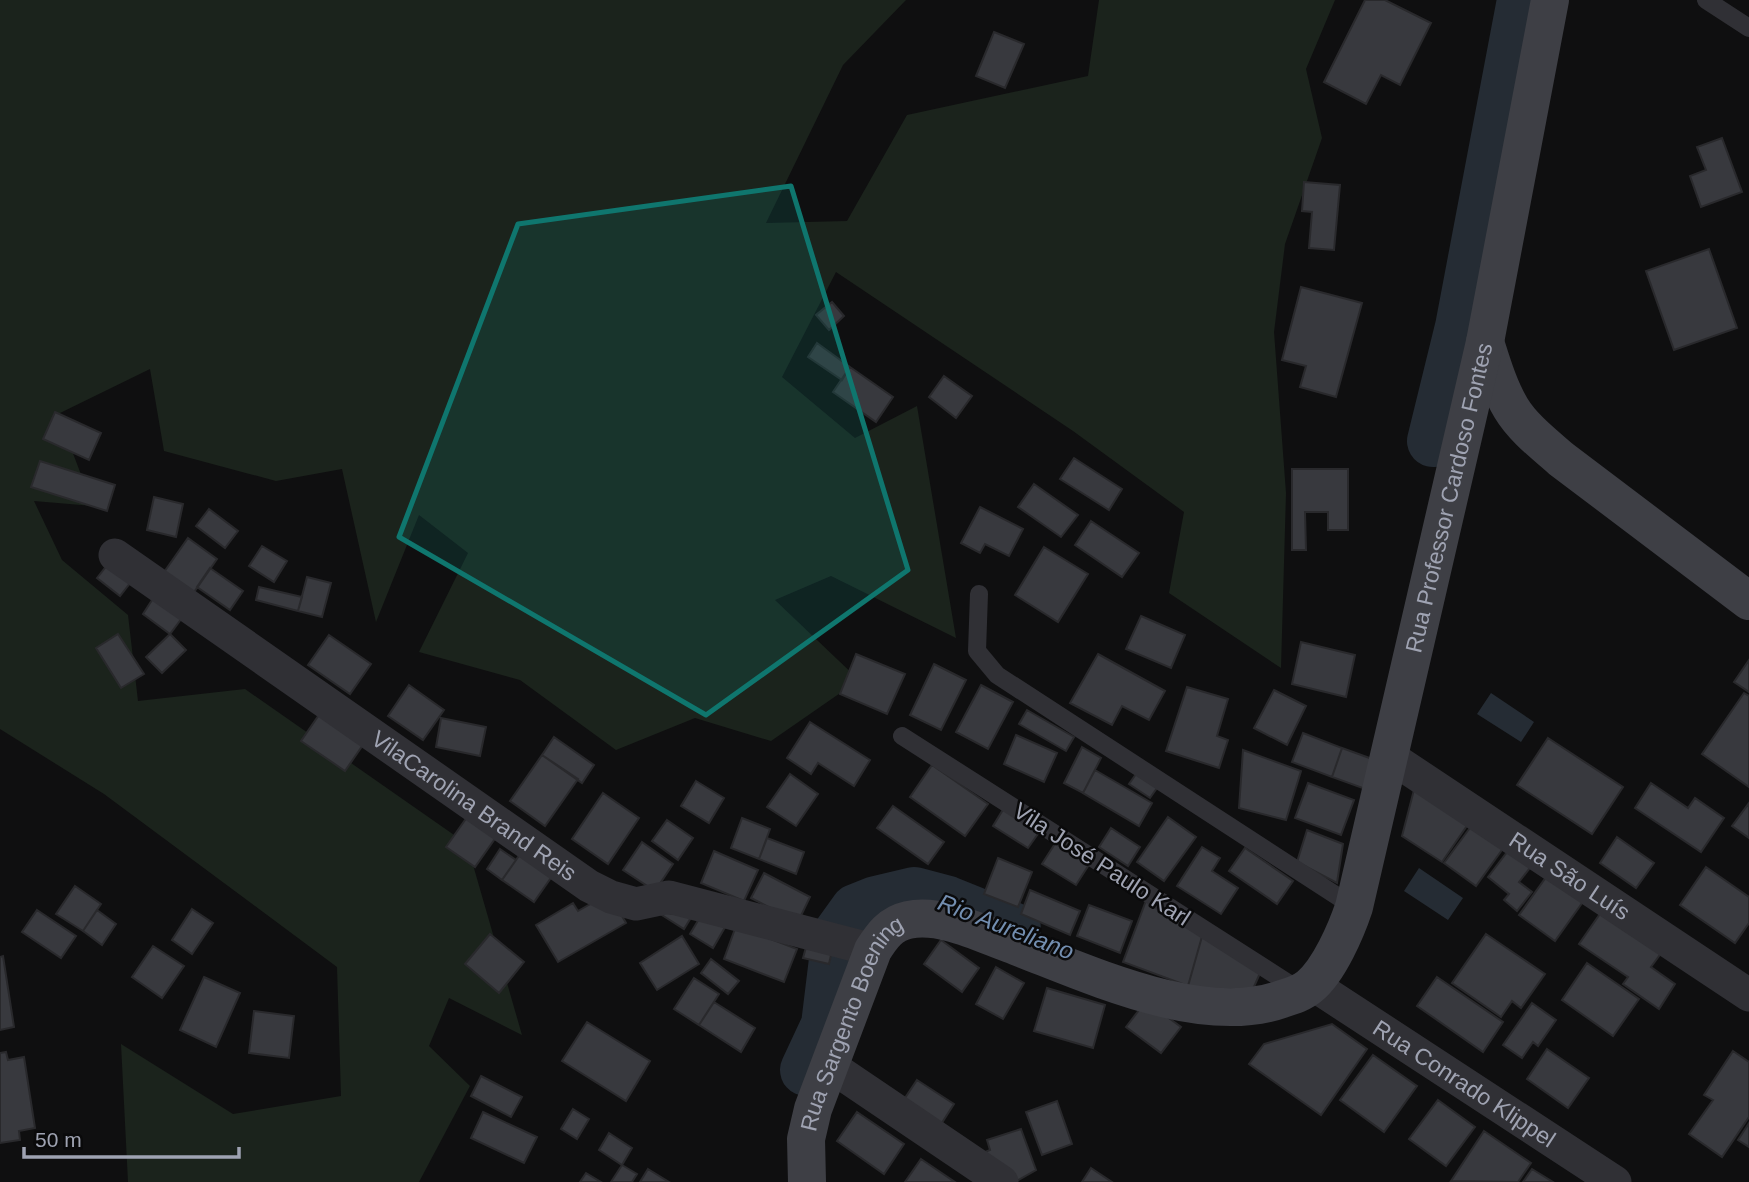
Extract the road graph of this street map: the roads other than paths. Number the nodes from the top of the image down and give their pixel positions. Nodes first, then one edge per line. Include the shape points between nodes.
1 (1550, 0) edge
2 (1706, 0) edge
3 (1749, 28) edge
4 (1485, 342) junction
5 (1549, 449) junction
6 (1459, 453) junction
7 (115, 555) dead end
8 (979, 594) dead end
9 (1749, 601) edge
10 (902, 736) dead end
11 (1389, 756) junction
12 (1354, 907) junction
13 (872, 950) junction
14 (1307, 988) junction
15 (1749, 995) edge
16 (829, 1065) junction
17 (807, 1182) edge
18 (1002, 1182) edge
19 (1615, 1182) edge

1 - 4 street, Rua Professor Cardoso Fontes
2 - 3 lane
4 - 5 street via 1511,409
4 - 6 street, Rua Professor Cardoso Fontes
5 - 6 street via 1520,435 1500,432 1478,436
5 - 9 street
6 - 11 street, Rua Professor Cardoso Fontes
7 - 13 street, VilaCarolina Brand Reis via 589,886 636,904 669,897
8 - 12 lane via 977,651 997,675
10 - 14 lane, Vila José Paulo Karl
11 - 12 street, Rua Professor Cardoso Fontes
11 - 15 street, Rua São Luís
12 - 14 street, Rua Professor Cardoso Fontes via 1336,950
13 - 14 street, Rua Sargento Boening via 889,929 919,919 946,922 1097,977 1195,1004 1263,1006
13 - 16 street, Rua Sargento Boening
14 - 19 street, Rua Conrado Klippel
16 - 17 street, Rua Sargento Boening via 806,1139
16 - 18 street

